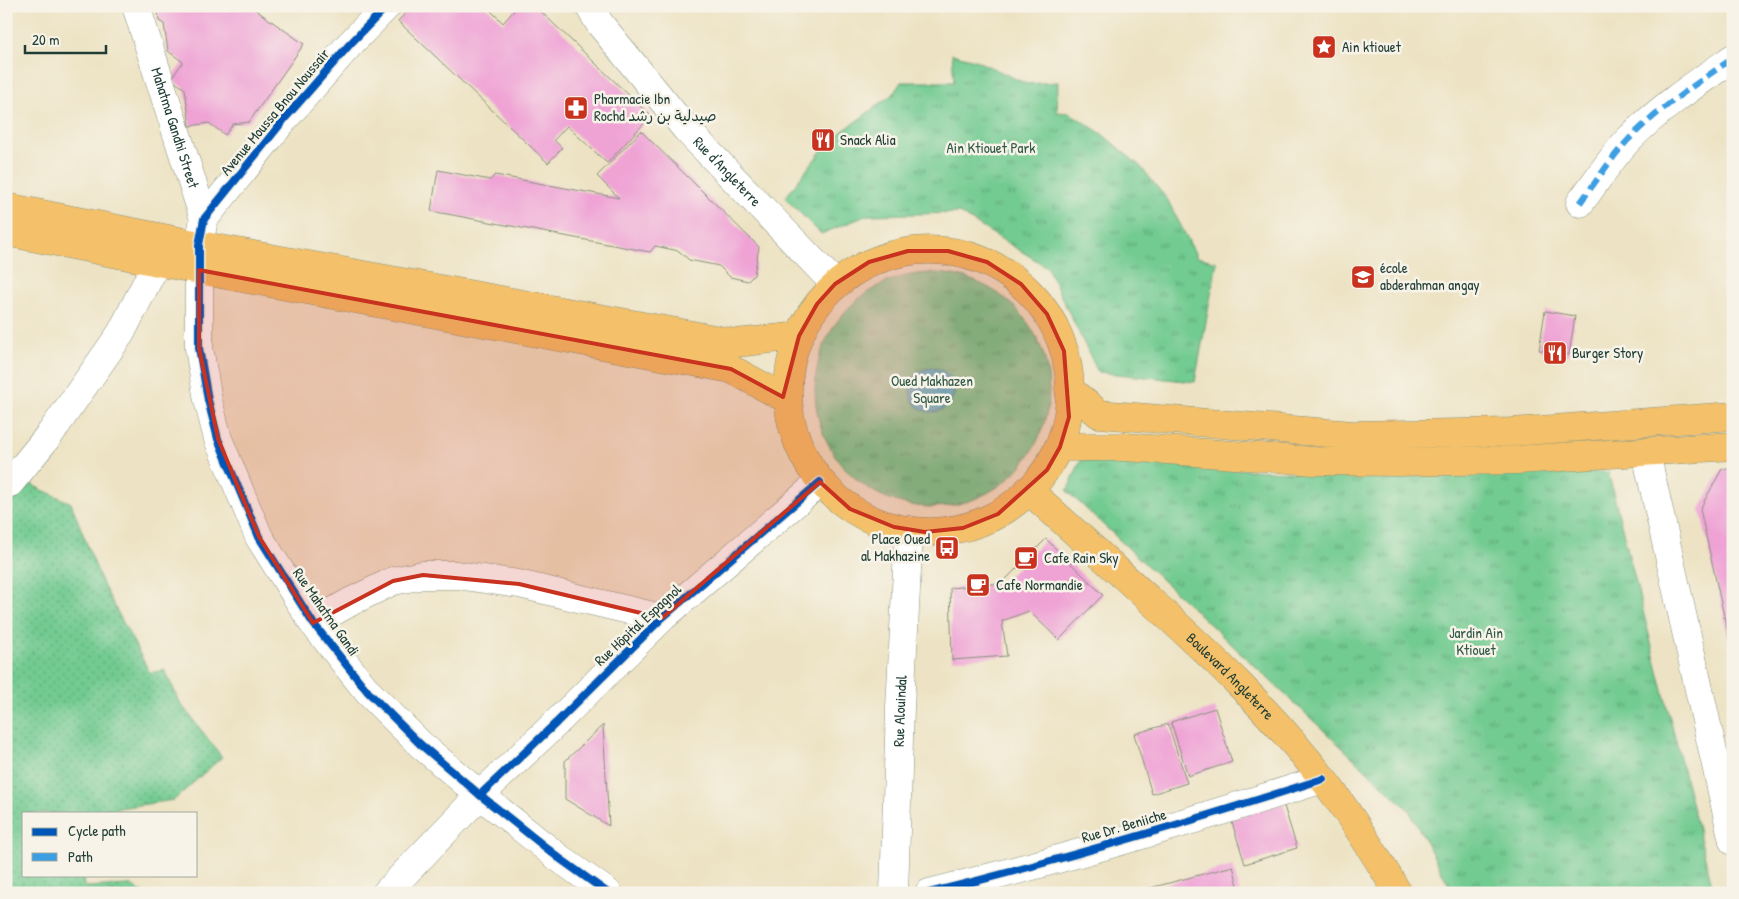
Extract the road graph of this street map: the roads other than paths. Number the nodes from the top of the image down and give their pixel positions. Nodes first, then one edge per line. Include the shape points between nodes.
1 (136, 6) edge
2 (387, 6) edge
3 (589, 6) edge
4 (1733, 58) edge
5 (1580, 203) dead end
6 (6, 207) edge
7 (6, 232) edge
8 (201, 245) junction
9 (157, 262) junction
10 (835, 284) junction
11 (798, 336) junction
12 (1069, 389) junction
13 (783, 397) junction
14 (1733, 416) edge
15 (1733, 446) edge
16 (1060, 447) junction
17 (1646, 452) junction
18 (820, 482) junction
19 (10, 483) dead end
20 (1028, 490) junction
21 (909, 530) junction
22 (662, 618) junction
23 (314, 623) junction
24 (1323, 779) junction
25 (480, 795) junction
26 (1733, 841) edge
27 (386, 893) edge
28 (608, 893) edge
29 (894, 893) edge
30 (929, 893) edge
31 (1398, 893) edge

1 - 8 street, Mahatma Gandhi Street
2 - 8 street, Avenue Moussa Bnou Noussair via 286,117
3 - 10 street, Rue d'Angleterre via 600,24 686,129
4 - 5 street via 1640,129
6 - 8 main road
7 - 9 main road
8 - 9 main road
8 - 11 main road via 736,343
8 - 13 main road via 732,369
8 - 23 street, Rue Mahatma Gandi via 199,348 218,439 259,537
9 - 19 street via 121,333 50,434
10 - 11 main road via 816,304
10 - 12 main road via 869,262 908,251 948,251 987,262 1021,284 1047,314 1064,351
11 - 13 main road
12 - 14 main road via 1099,414 1353,435 1512,432
12 - 16 main road via 1069,417
13 - 18 main road via 799,447
15 - 17 main road
16 - 17 main road via 1126,447 1314,461 1396,462 1516,460
16 - 20 main road via 1047,470
17 - 26 street
18 - 21 main road via 850,509 886,526
18 - 22 street, Rue Hôpital Espagnol
20 - 21 main road via 998,514 963,528 925,532
20 - 24 main road, Boulevard Angleterre via 1233,678
21 - 29 street, Rue Alouindal
22 - 23 street via 519,584 456,575 423,575 393,581
22 - 25 street, Rue Hôpital Espagnol
23 - 25 street, Rue Mahatma Gandi via 368,692 420,744
24 - 30 street, Rue Dr. Beniiche via 1176,826
24 - 31 main road, Boulevard Angleterre
25 - 27 street, Rue Hôpital Espagnol
25 - 28 street, Rue Mahatma Gandi

